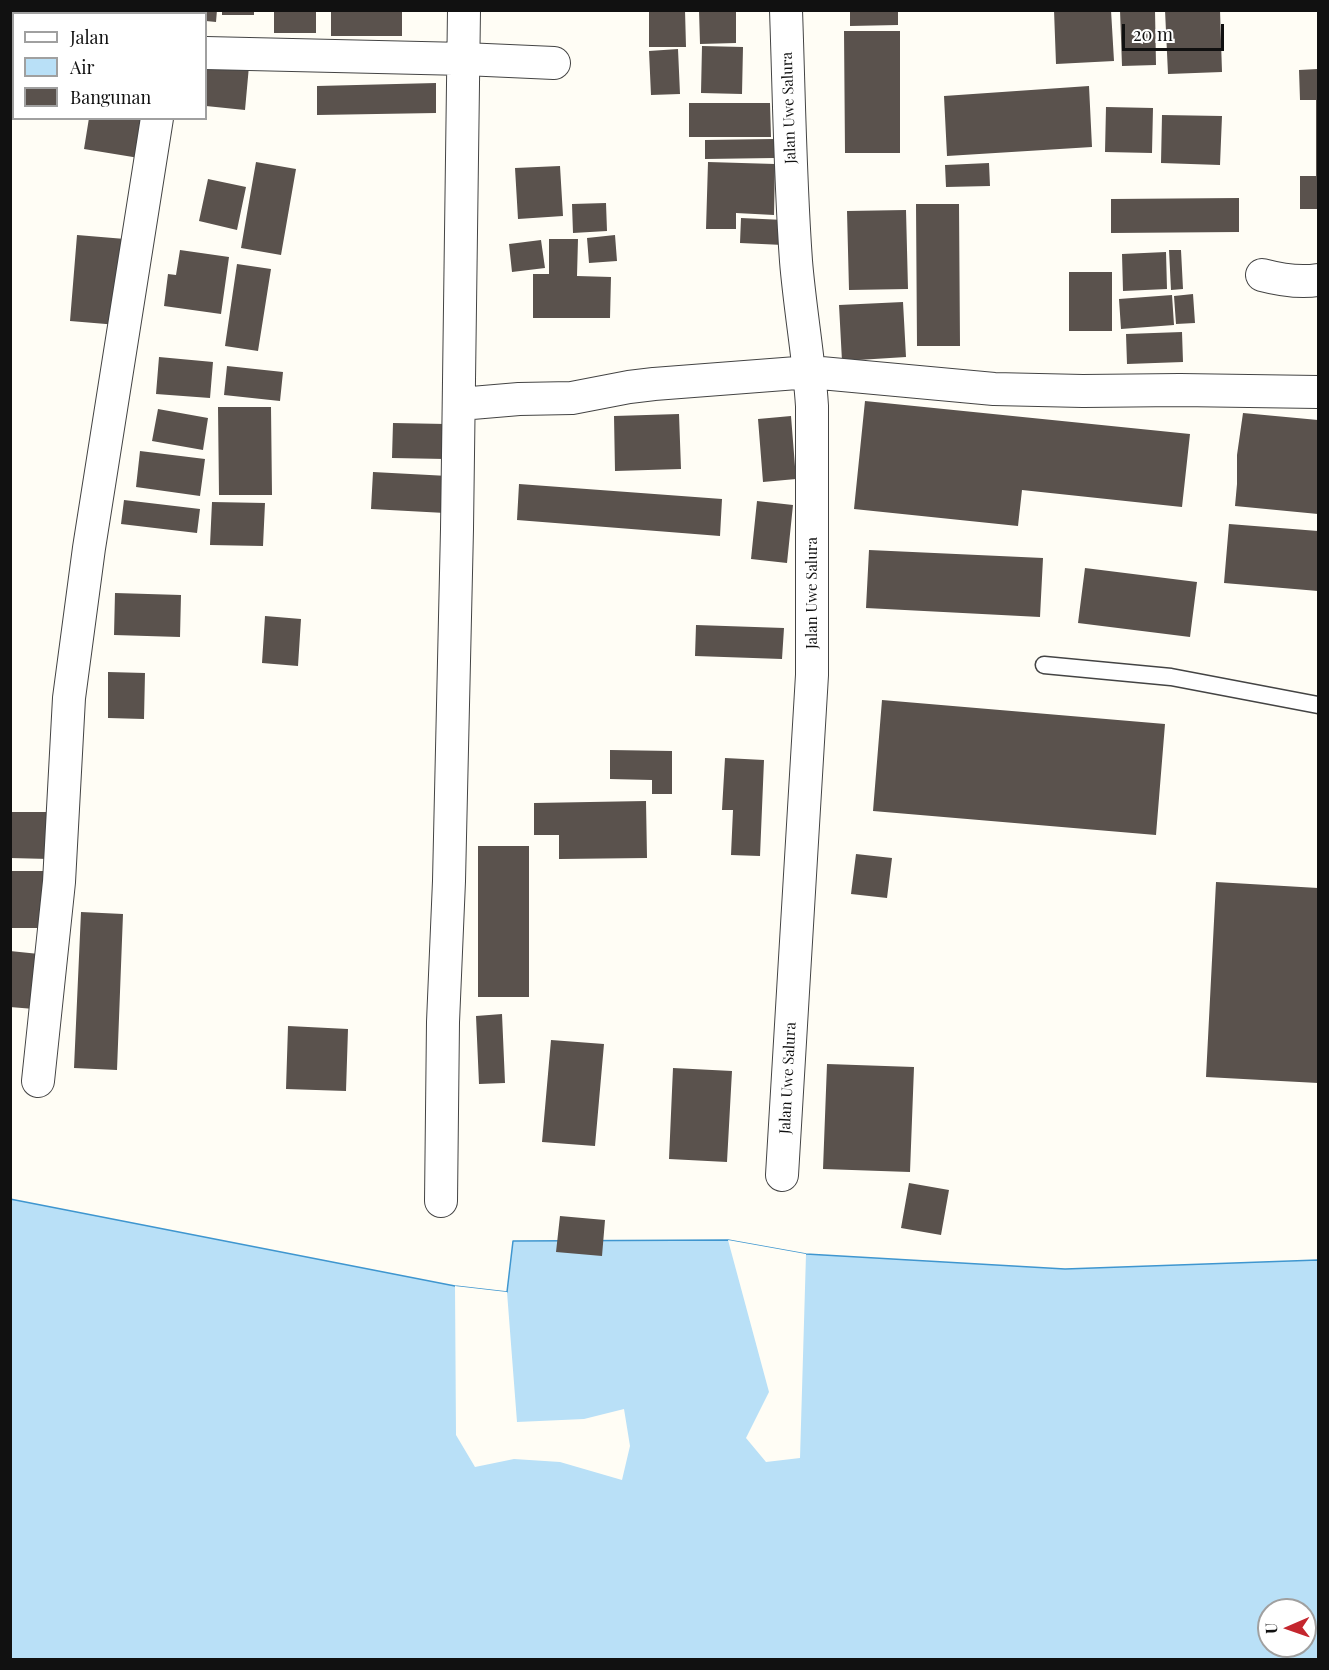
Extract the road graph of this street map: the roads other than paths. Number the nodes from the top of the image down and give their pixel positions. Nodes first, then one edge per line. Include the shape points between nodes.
1 (464, 10) edge
2 (786, 10) edge
3 (207, 53) edge
4 (464, 59) junction
5 (554, 63) dead end
6 (157, 120) edge
7 (1262, 275) dead end
8 (1318, 280) edge
9 (810, 372) junction
10 (1318, 392) edge
11 (460, 404) junction
12 (1044, 665) dead end
13 (1318, 705) edge
14 (38, 1081) dead end
15 (782, 1175) dead end
16 (441, 1201) dead end

1 - 4 street
2 - 9 street, Jalan Uwe Salura via 793,213
3 - 4 street
4 - 5 street
4 - 11 street
6 - 14 street via 69,698 59,882
7 - 8 street via 1281,280
9 - 10 street via 994,389
9 - 11 street via 654,384 572,398
9 - 15 street, Jalan Uwe Salura via 812,675
11 - 16 street
12 - 13 lane via 1171,677

